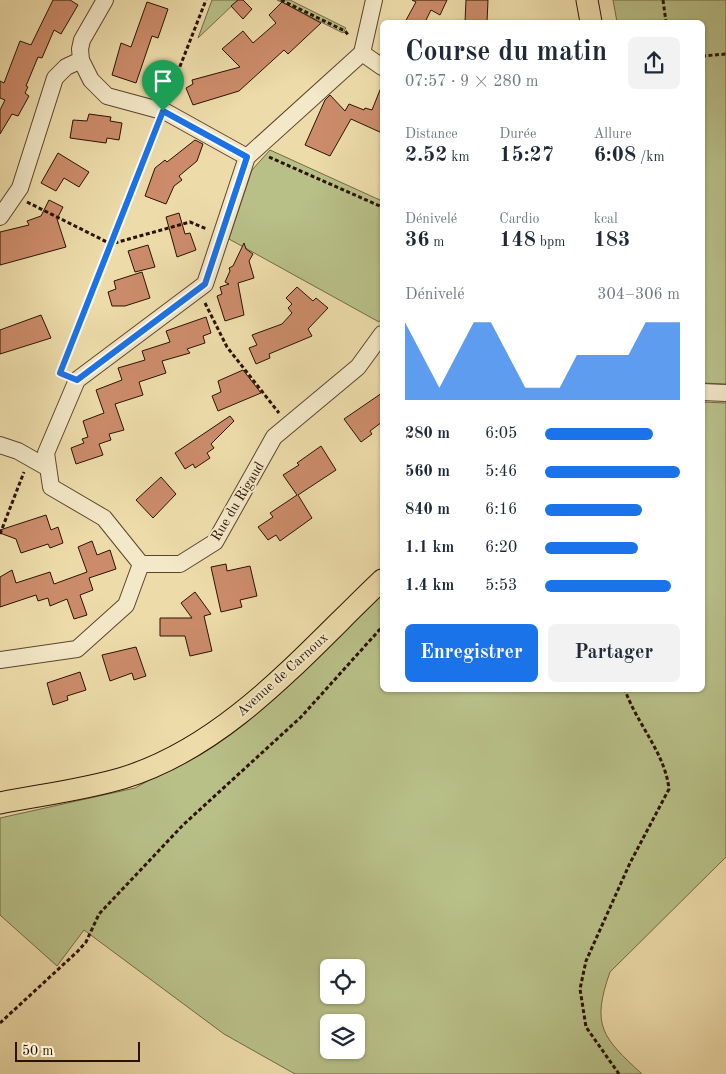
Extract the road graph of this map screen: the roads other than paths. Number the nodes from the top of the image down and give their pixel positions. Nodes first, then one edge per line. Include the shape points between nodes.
1 (105, 0) edge
2 (374, 0) edge
3 (586, 0) edge
4 (598, 0) edge
5 (591, 20) edge
6 (603, 20) edge
7 (362, 53) junction
8 (81, 60) junction
9 (380, 66) edge
10 (250, 154) junction
11 (0, 217) edge
12 (380, 337) edge
13 (705, 392) edge
14 (726, 393) edge
15 (0, 445) edge
16 (47, 460) junction
17 (141, 564) junction
18 (380, 582) edge
19 (0, 660) edge
20 (0, 803) edge

1 - 8 street via 82,40
2 - 7 street
3 - 5 main road
4 - 6 main road
7 - 9 street
7 - 10 street
8 - 10 street via 91,80 107,96 163,111
8 - 11 street via 66,67 52,84 20,188
10 - 16 street via 205,284 77,380
12 - 17 street, Rue du Rigaud via 358,367 274,437 215,542 180,564
13 - 14 street
15 - 16 street
16 - 17 street via 51,487 104,518
17 - 19 street via 126,605 77,649
18 - 20 main road, Avenue de Carnoux via 254,702 221,728 186,749 123,778

